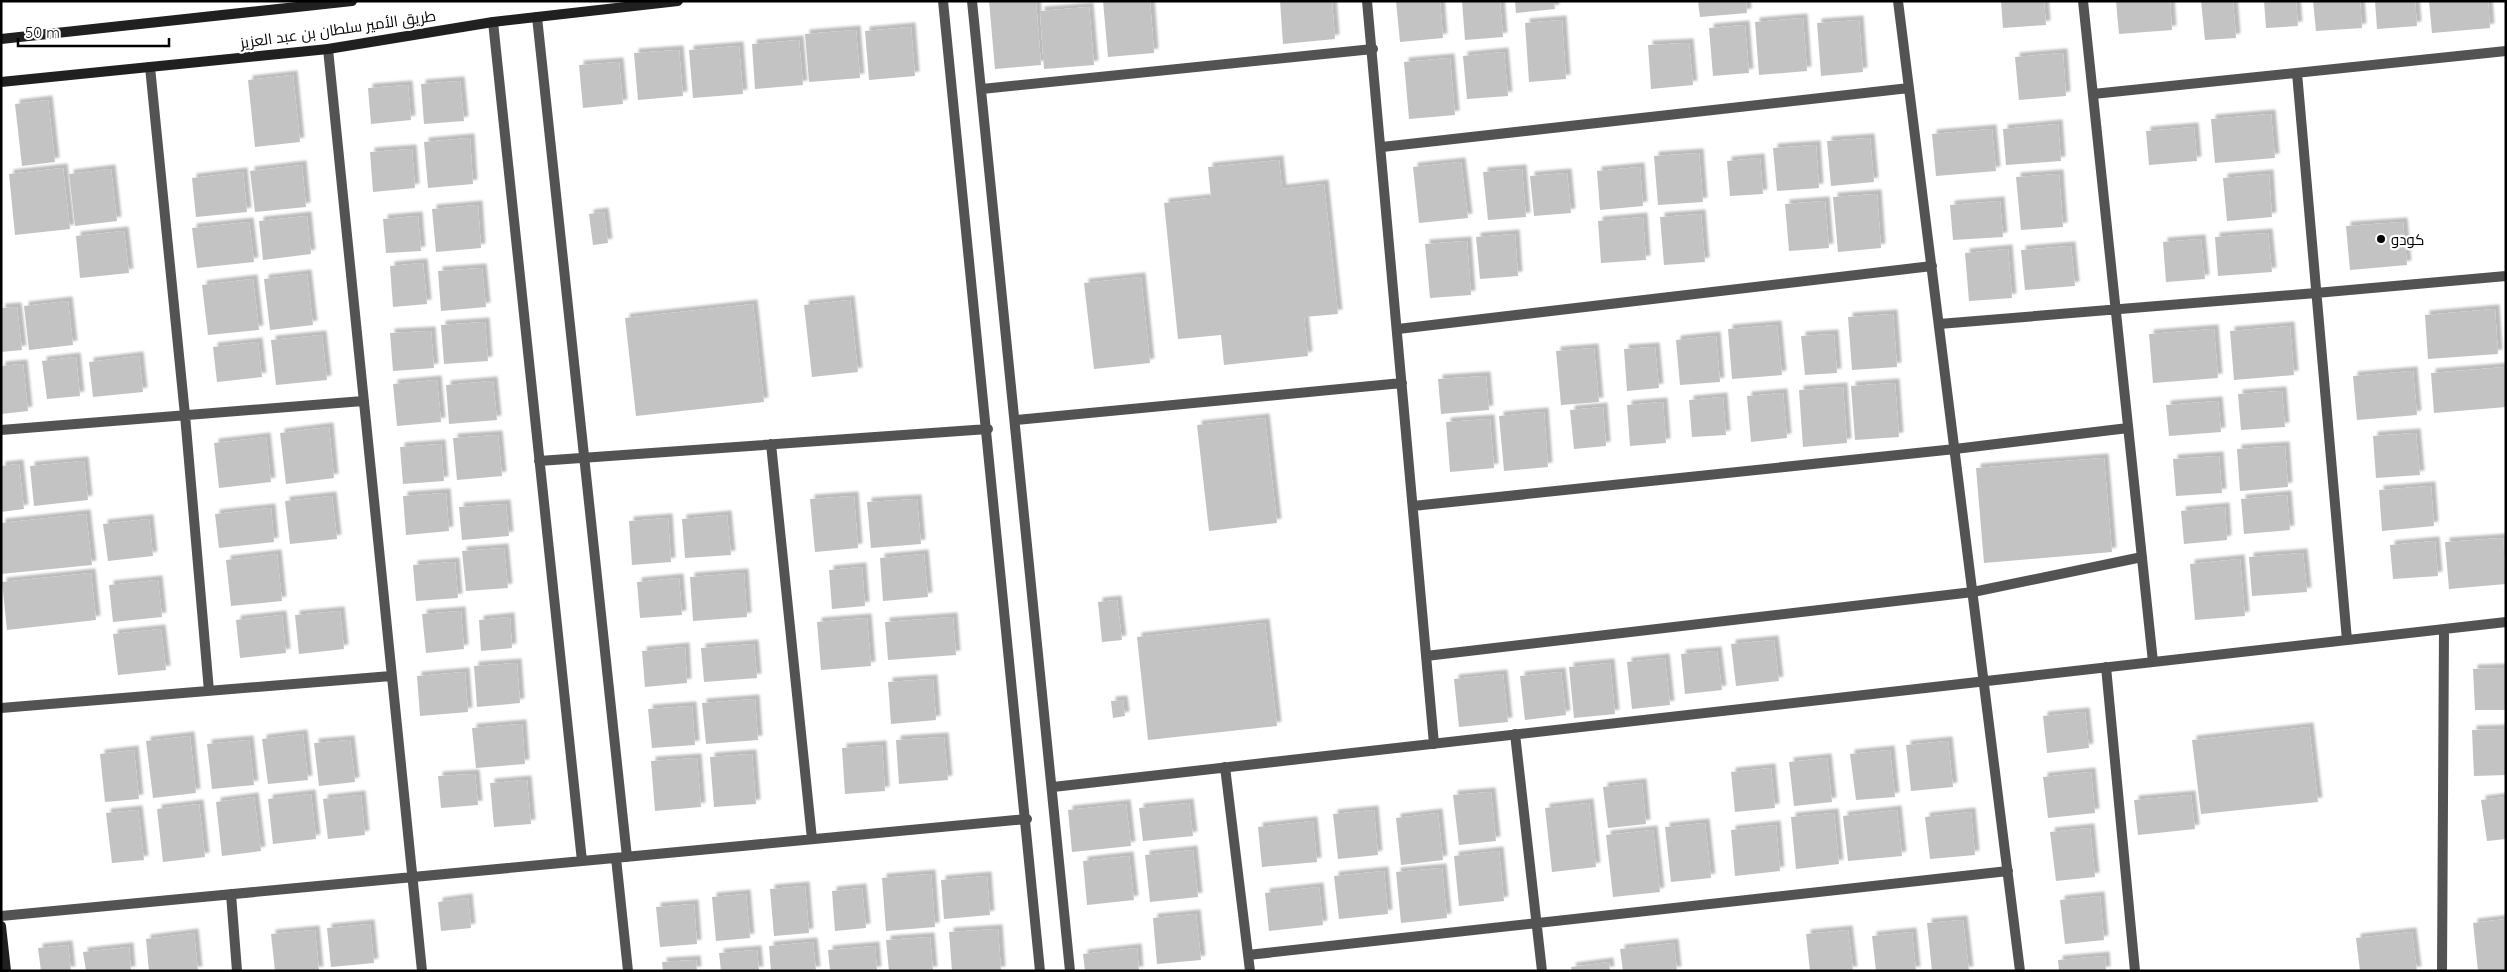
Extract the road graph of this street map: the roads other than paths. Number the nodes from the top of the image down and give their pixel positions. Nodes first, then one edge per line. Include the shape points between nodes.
1 (352, 1) edge
2 (678, 1) edge
3 (944, 1) edge
4 (972, 1) edge
5 (1368, 1) edge
6 (1898, 1) edge
7 (2083, 1) edge
8 (346, 2) edge
9 (537, 17) junction
10 (493, 22) junction
11 (1, 38) edge
12 (328, 49) junction
13 (1373, 49) junction
14 (2506, 51) edge
15 (150, 67) junction
16 (2297, 73) junction
17 (1, 82) edge
18 (1909, 88) junction
19 (982, 89) junction
20 (2093, 94) junction
21 (1382, 147) junction
22 (1932, 266) junction
23 (2506, 276) edge
24 (2316, 294) junction
25 (2116, 308) junction
26 (1939, 324) junction
27 (1398, 329) junction
28 (1402, 383) junction
29 (363, 400) junction
30 (185, 415) junction
31 (1016, 420) junction
32 (2128, 428) junction
33 (1, 430) edge
34 (988, 430) junction
35 (771, 444) junction
36 (1955, 449) junction
37 (584, 456) junction
38 (540, 461) junction
39 (1413, 506) junction
40 (2142, 557) junction
41 (1972, 592) junction
42 (2506, 622) edge
43 (2444, 629) junction
44 (2347, 640) junction
45 (1426, 656) junction
46 (2153, 662) junction
47 (2106, 667) junction
48 (391, 676) junction
49 (1984, 681) junction
50 (209, 691) junction
51 (1, 708) edge
52 (1515, 734) junction
53 (1434, 744) junction
54 (1225, 767) junction
55 (1053, 787) junction
56 (1027, 819) junction
57 (812, 839) junction
58 (627, 856) junction
59 (616, 858) junction
60 (582, 861) junction
61 (2008, 872) junction
62 (411, 877) junction
63 (231, 894) junction
64 (1, 916) edge
65 (1536, 923) junction
66 (1, 926) edge
67 (1248, 955) junction
68 (6, 971) edge
69 (238, 971) edge
70 (422, 971) edge
71 (628, 971) edge
72 (1040, 971) edge
73 (1070, 971) edge
74 (1250, 971) edge
75 (1542, 971) edge
76 (2020, 971) edge
77 (2135, 971) edge
78 (2442, 971) edge

1 - 8 main road, طريق الأمير سلطان بن عبد العزيز
2 - 9 main road, طريق الأمير سلطان بن عبد العزيز
3 - 34 street
4 - 19 street
5 - 13 street
6 - 18 street
7 - 20 street
8 - 11 main road, طريق الأمير سلطان بن عبد العزيز
9 - 10 main road, طريق الأمير سلطان بن عبد العزيز
9 - 37 street
10 - 12 main road, طريق الأمير سلطان بن عبد العزيز
10 - 38 street
12 - 15 main road, طريق الأمير سلطان بن عبد العزيز
12 - 29 street
13 - 19 street
13 - 21 street
14 - 16 street
15 - 17 main road, طريق الأمير سلطان بن عبد العزيز
15 - 30 street
16 - 20 street
16 - 24 street
18 - 21 street
18 - 22 street
19 - 31 street
20 - 25 street
21 - 27 street
22 - 26 street
22 - 27 street
23 - 24 street
24 - 25 street
24 - 44 street
25 - 26 street
25 - 32 street
26 - 36 street
27 - 28 street
28 - 31 street
28 - 39 street
29 - 30 street
29 - 48 street
30 - 33 street
30 - 50 street
31 - 55 street
32 - 36 street
32 - 40 street
34 - 35 street
34 - 56 street
35 - 37 street
35 - 57 street
36 - 39 street
36 - 41 street
37 - 38 street
37 - 58 street
38 - 60 street
39 - 45 street
40 - 41 street
40 - 46 street
41 - 45 street
41 - 49 street
42 - 43 street
43 - 44 street
43 - 78 street
44 - 46 street
45 - 53 street
46 - 47 street
47 - 49 street
47 - 77 street
48 - 50 street
48 - 62 street
49 - 52 street
49 - 61 street
50 - 51 street
52 - 53 street
52 - 65 street
53 - 54 street
54 - 55 street
54 - 67 street
55 - 73 street
56 - 57 street
56 - 72 street
57 - 58 street
58 - 59 street
59 - 60 street
59 - 71 street
60 - 62 street
61 - 65 street
61 - 76 street
62 - 63 street
62 - 70 street
63 - 64 street
63 - 69 street
65 - 67 street
65 - 75 street
66 - 68 main road
67 - 74 street

